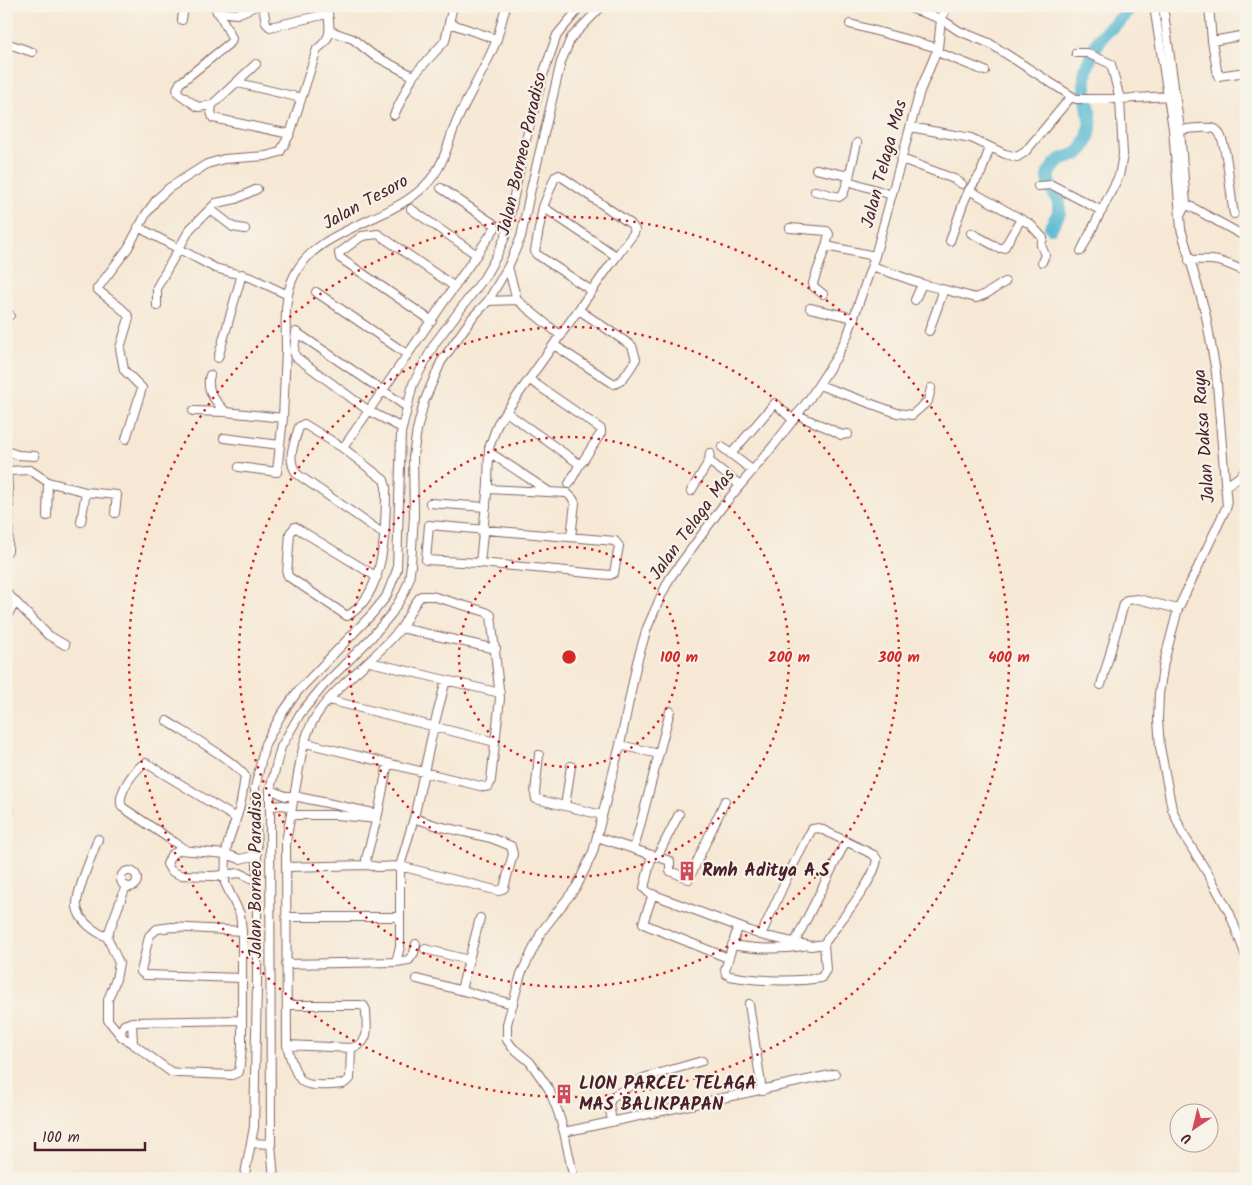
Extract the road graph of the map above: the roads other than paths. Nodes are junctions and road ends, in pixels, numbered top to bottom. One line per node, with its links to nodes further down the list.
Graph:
1 (184, 6): 16 (street)
2 (256, 6): 13 (street)
3 (263, 6): 14 (street)
4 (453, 6): 17 (street)
5 (506, 6): 21 (street, Jalan Tesoro)
6 (581, 6): 99 (street, Jalan Borneo Paradiso)
7 (602, 6): 75 (street, Jalan Borneo Paradiso)
8 (904, 6): 15 (street)
9 (948, 6): 15 (street, Jalan Telaga Mas)
10 (1154, 6): 32 (street)
11 (1163, 6): 39 (street)
12 (1209, 6): 22 (street)
13 (217, 10): 36 (street)
14 (327, 10): 19 (street)
15 (941, 19): 24 (street, Jalan Telaga Mas); 34 (street)
16 (182, 20)
17 (449, 23): 21 (street); 30 (street)
18 (850, 24): 24 (street)
19 (330, 31): 30 (street); 33 (street)
20 (1246, 35): 22 (street)
21 (496, 39): 85 (street, Jalan Tesoro)
22 (1212, 41): 29 (street)
23 (6, 43): 25 (street)
24 (938, 50): 28 (street); 38 (street, Jalan Telaga Mas)
25 (32, 52)
26 (1076, 53): 35 (street)
27 (256, 64): 31 (street)
28 (985, 70)
29 (1246, 72)
30 (413, 76): 37 (street)
31 (238, 83): 33 (street); 36 (street)
32 (1169, 96): 35 (street); 53 (street)
33 (301, 98): 40 (street)
34 (1073, 98): 35 (street); 42 (street)
35 (1120, 100): 57 (street)
36 (212, 105): 40 (street)
37 (394, 115)
38 (910, 127): 42 (street); 43 (street, Jalan Telaga Mas)
39 (1180, 130): 53 (street); 58 (street)
40 (290, 134): 60 (street)
41 (857, 143): 45 (street)
42 (990, 147): 50 (street)
43 (902, 159): 46 (street); 52 (street, Jalan Telaga Mas)
44 (816, 169): 45 (street)
45 (848, 178): 51 (street); 52 (street)
46 (962, 184)
47 (1040, 185): 57 (street)
48 (257, 188): 55 (street)
49 (441, 188): 69 (street)
50 (970, 190): 59 (street); 65 (street)
51 (815, 191)
52 (892, 195): 71 (street, Jalan Telaga Mas)
53 (1183, 204): 64 (street); 72 (street, Jalan Daksa Raya)
54 (543, 207): 70 (street); 70 (street); 82 (street)
55 (210, 209): 62 (street); 67 (street)
56 (411, 209): 69 (street)
57 (1102, 211): 68 (street)
58 (1234, 214)
59 (1021, 219): 63 (street); 73 (street)
60 (138, 227): 67 (street); 116 (street)
61 (790, 228): 66 (street)
62 (245, 229)
63 (971, 232)
64 (1246, 237)
65 (950, 241)
66 (826, 246): 71 (street); 84 (street)
67 (178, 249): 77 (street); 89 (street)
68 (1081, 251)
69 (477, 255): 80 (street)
70 (616, 256): 82 (street)
71 (875, 256): 74 (street, Jalan Telaga Mas)
72 (1189, 260): 76 (street); 131 (street, Jalan Daksa Raya)
73 (1042, 262)
74 (872, 266): 79 (street); 92 (street, Jalan Telaga Mas)
75 (508, 267): 86 (street); 88 (street, Jalan Borneo Paradiso)
76 (1246, 272)
77 (242, 274): 85 (street); 98 (street)
78 (1005, 282): 81 (street)
79 (922, 284): 81 (street); 87 (street)
80 (455, 287): 93 (street); 93 (street)
81 (942, 289): 94 (street)
82 (592, 291): 91 (street)
83 (316, 292): 97 (street)
84 (823, 294)
85 (288, 295): 112 (street, Jalan Tesoro)
86 (517, 300): 88 (street); 95 (street)
87 (915, 300)
88 (488, 301): 101 (street, Jalan Borneo Paradiso)
89 (157, 306)
90 (810, 308): 92 (street)
91 (579, 310): 95 (street); 96 (street)
92 (854, 318): 103 (street, Jalan Telaga Mas)
93 (432, 321): 97 (street)
94 (929, 331)
95 (560, 336): 96 (street)
96 (554, 345): 102 (street)
97 (408, 355): 105 (street)
98 (218, 358)
99 (419, 372): 101 (street); 106 (street, Jalan Borneo Paradiso)
100 (210, 376): 109 (street)
101 (434, 378): 157 (street, Jalan Borneo Paradiso)
102 (530, 380): 110 (street); 124 (street)
103 (819, 385): 104 (street); 111 (street, Jalan Telaga Mas)
104 (931, 388)
105 (383, 390): 106 (street); 108 (street); 108 (street)
106 (407, 407): 113 (street, Jalan Borneo Paradiso)
107 (193, 411): 109 (street)
108 (369, 411): 113 (street); 119 (street)
109 (226, 412): 112 (street)
110 (506, 412): 121 (street); 124 (street)
111 (795, 417): 114 (street); 122 (street); 127 (street, Jalan Telaga Mas)
112 (283, 418): 117 (street, Jalan Tesoro)
113 (402, 428): 155 (street, Jalan Borneo Paradiso)
114 (848, 434)
115 (224, 438): 117 (street)
116 (126, 439)
117 (280, 445): 125 (street, Jalan Tesoro)
118 (722, 447): 122 (street)
119 (343, 448): 142 (street); 142 (street)
120 (6, 451): 123 (street)
121 (489, 452): 132 (street); 134 (street)
122 (731, 454): 127 (street)
123 (35, 456)
124 (580, 464): 129 (street)
125 (239, 467)
126 (1246, 468): 131 (street)
127 (752, 470): 130 (street, Jalan Telaga Mas)
128 (48, 482): 133 (street); 139 (street); 144 (street)
129 (569, 484)
130 (740, 485): 135 (street); 166 (street, Jalan Telaga Mas)
131 (1226, 486): 149 (street, Jalan Daksa Raya)
132 (488, 489): 134 (street); 137 (street)
133 (86, 492): 138 (street); 140 (street)
134 (549, 492): 143 (street)
135 (691, 492)
136 (430, 503): 137 (street)
137 (486, 507): 141 (street)
138 (115, 513)
139 (47, 516)
140 (81, 522)
141 (483, 529): 143 (street); 145 (street); 145 (street)
142 (385, 535): 146 (street)
143 (572, 537): 145 (street)
144 (8, 551)
145 (480, 563)
146 (377, 577): 146 (street)
147 (6, 592): 148 (street)
148 (16, 602): 150 (street); 152 (street)
149 (1178, 609): 158 (street); 217 (street, Jalan Daksa Raya)
150 (6, 617)
151 (401, 628): 153 (street); 153 (street); 154 (street)
152 (65, 645)
153 (496, 649): 159 (street)
154 (370, 662): 156 (street); 160 (street)
155 (313, 675): 157 (street); 191 (street, Jalan Borneo Paradiso)
156 (446, 680): 159 (street); 163 (street)
157 (324, 685): 172 (street, Jalan Borneo Paradiso)
158 (1101, 685)
159 (500, 693): 164 (street)
160 (329, 700): 163 (street); 165 (street)
161 (670, 711): 167 (street)
162 (167, 721): 183 (street)
163 (434, 726): 164 (street); 171 (street)
164 (495, 742): 171 (street)
165 (306, 743): 169 (street); 173 (street)
166 (620, 744): 167 (street); 181 (street, Jalan Telaga Mas)
167 (659, 754): 188 (street)
168 (539, 755): 177 (street)
169 (388, 763): 171 (street); 182 (street)
170 (571, 766): 177 (street)
171 (423, 771): 184 (street)
172 (270, 789): 173 (street); 176 (street, Jalan Borneo Paradiso)
173 (294, 796): 178 (street); 182 (street)
174 (725, 801): 192 (street)
175 (6, 804): 179 (street)
176 (271, 806): 178 (street); 206 (street, Jalan Borneo Paradiso)
177 (565, 806): 181 (street)
178 (291, 811): 182 (street); 196 (street)
179 (9, 812)
180 (679, 814): 192 (street)
181 (602, 815): 185 (street, Jalan Telaga Mas)
182 (377, 816): 194 (street)
183 (236, 818): 189 (street); 190 (street)
184 (414, 818): 195 (street); 195 (street)
185 (597, 837): 188 (street); 225 (street, Jalan Telaga Mas)
186 (98, 839): 210 (street)
187 (846, 841): 209 (street); 211 (street); 213 (street)
188 (634, 849): 192 (street)
189 (187, 851): 190 (street); 198 (street)
190 (226, 854): 193 (street); 198 (street)
191 (257, 856): 193 (street); 199 (street, Jalan Borneo Paradiso)
192 (654, 856): 201 (street)
193 (240, 859): 197 (street)
194 (368, 865): 195 (street); 196 (street)
195 (400, 866): 203 (street)
196 (287, 867): 202 (street)
197 (240, 873): 198 (street); 199 (street)
198 (225, 874): 208 (street)
199 (257, 881): 205 (street, Jalan Borneo Paradiso)
200 (126, 886): 210 (street)
201 (653, 894): 207 (street); 218 (street)
202 (286, 917): 203 (street); 221 (street)
203 (400, 917): 220 (street)
204 (480, 918): 219 (street)
205 (256, 921): 206 (street); 239 (street, Jalan Borneo Paradiso)
206 (270, 921): 240 (street, Jalan Borneo Paradiso)
207 (738, 927): 209 (street); 214 (street)
208 (242, 930): 222 (street); 222 (street)
209 (761, 935): 211 (street)
210 (107, 937): 230 (street)
211 (795, 942): 215 (street)
212 (416, 944): 220 (street)
213 (824, 944): 215 (street); 218 (street)
214 (732, 945): 215 (street); 218 (street)
215 (805, 945)
216 (425, 949): 219 (street)
217 (1246, 956)
218 (728, 958)
219 (469, 960): 224 (street)
220 (396, 962): 221 (street)
221 (286, 964): 227 (street)
222 (242, 978): 228 (street)
223 (417, 979): 224 (street)
224 (461, 990): 225 (street)
225 (513, 1004): 238 (street, Jalan Telaga Mas)
226 (749, 1004): 236 (street)
227 (286, 1005): 232 (street); 233 (street)
228 (242, 1020): 229 (street); 231 (street)
229 (132, 1022): 230 (street); 231 (street)
230 (122, 1037): 231 (street)
231 (133, 1044)
232 (287, 1045): 233 (street); 233 (street)
233 (351, 1048)
234 (702, 1061): 237 (street)
235 (835, 1074): 236 (street)
236 (762, 1091): 237 (street)
237 (612, 1122): 238 (street)
238 (564, 1132): 243 (street, Jalan Telaga Mas)
239 (251, 1142): 240 (street); 241 (street, Jalan Borneo Paradiso)
240 (271, 1144): 242 (street, Jalan Borneo Paradiso)
241 (244, 1179)
242 (274, 1179)
243 (574, 1179)

